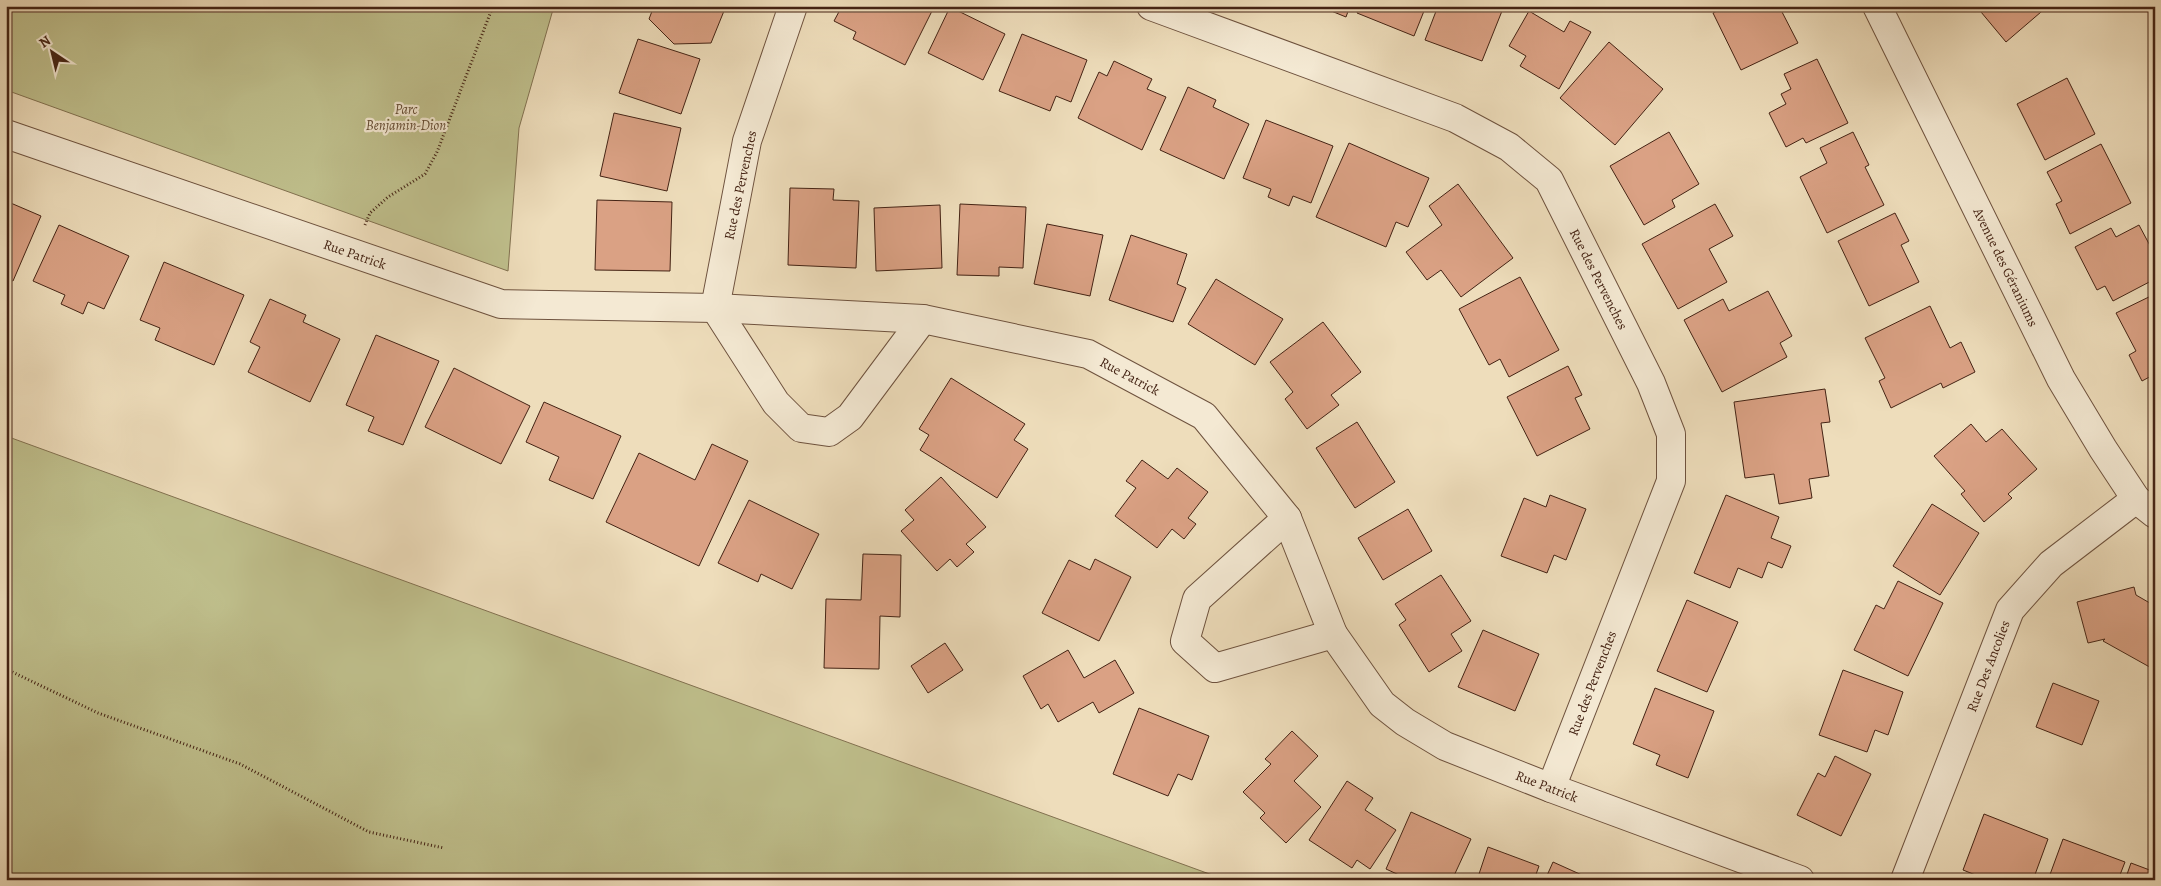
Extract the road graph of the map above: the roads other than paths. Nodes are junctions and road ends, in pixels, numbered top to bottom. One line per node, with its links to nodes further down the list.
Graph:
1 (793, 6): 6 (street, Rue des Pervenches)
2 (1151, 6): 4 (street, Rue des Pervenches)
3 (1877, 6): 8 (street, Avenue des Géraniums)
4 (1209, 16): 11 (street, Rue des Pervenches)
5 (6, 134): 6 (street, Rue Patrick)
6 (715, 308): 7 (street, Rue Patrick); 7 (street)
7 (923, 318): 9 (street, Rue Patrick)
8 (2145, 507): 13 (street, Rue Des Ancolies)
9 (1287, 518): 10 (street, Rue Patrick); 10 (street)
10 (1333, 634): 11 (street, Rue Patrick)
11 (1551, 788): 12 (street, Rue Patrick)
12 (1800, 880)
13 (1905, 880)

